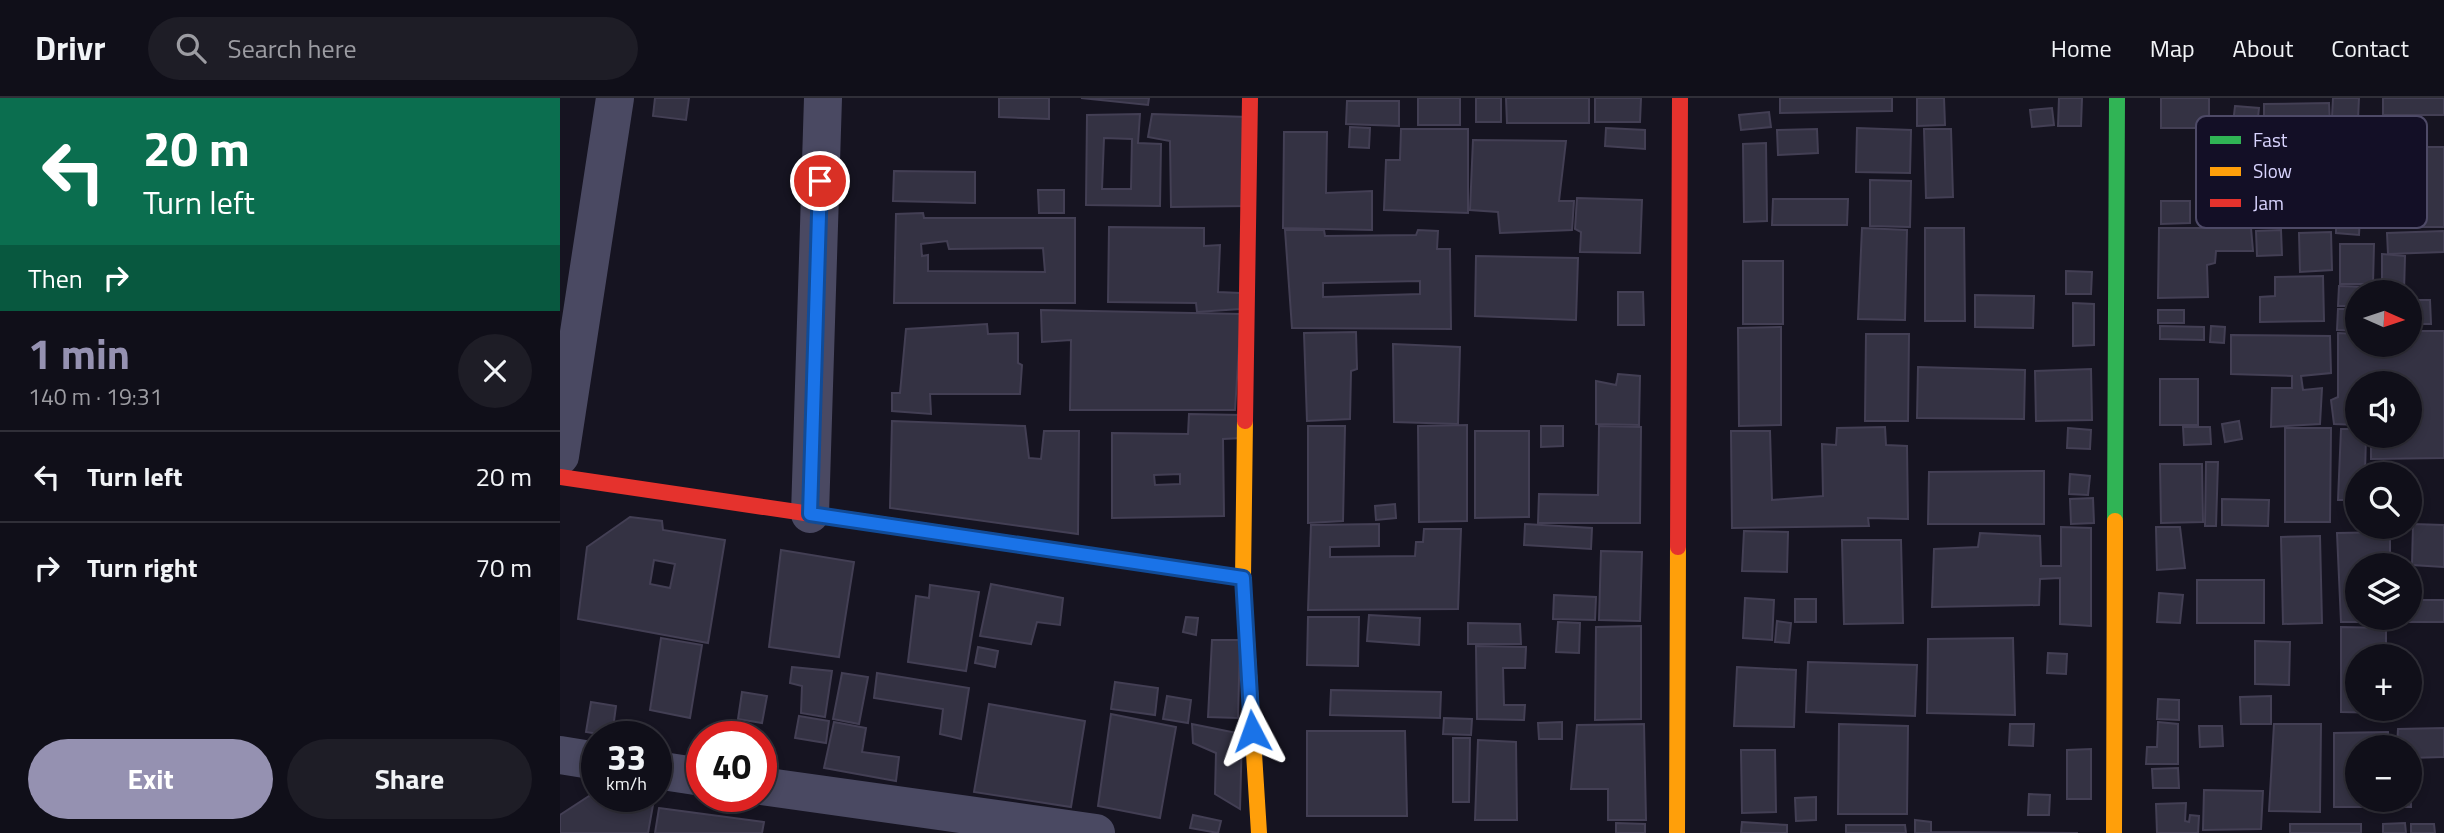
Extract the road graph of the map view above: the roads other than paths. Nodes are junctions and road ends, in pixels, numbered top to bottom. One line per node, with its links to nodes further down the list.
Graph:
1 (615, 98): 6 (street)
2 (823, 98): 8 (street)
3 (1250, 98): 9 (street)
4 (1680, 98): 15 (street)
5 (2118, 98): 16 (street)
6 (560, 456)
7 (560, 477): 8 (street)
8 (810, 514): 9 (street)
9 (1243, 578): 14 (street)
10 (560, 755): 11 (street)
11 (581, 758)
12 (777, 788): 13 (street)
13 (1096, 833)
14 (1259, 833)
15 (1677, 833)
16 (2115, 833)

